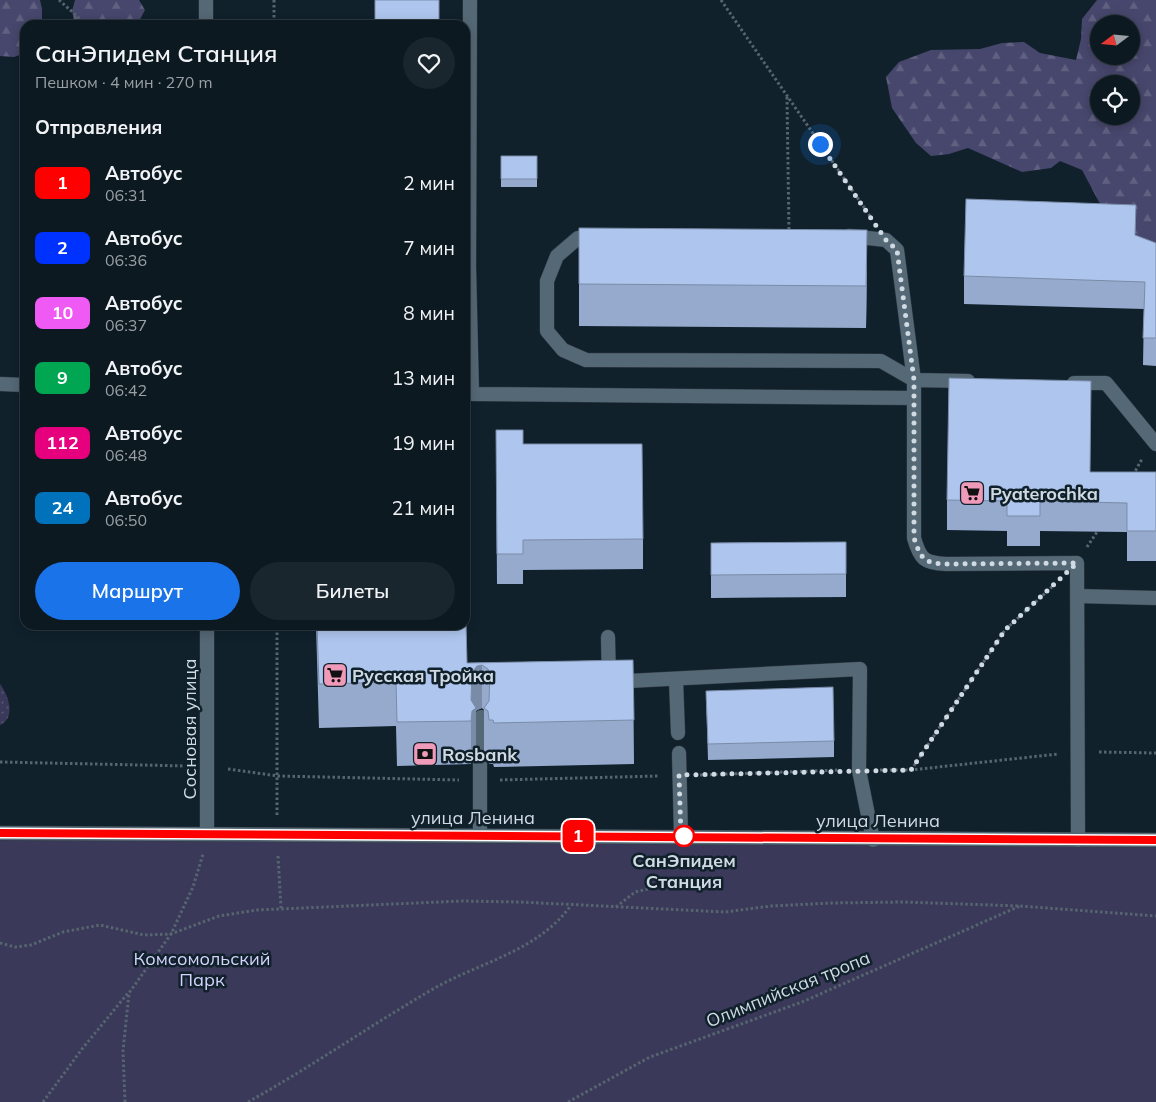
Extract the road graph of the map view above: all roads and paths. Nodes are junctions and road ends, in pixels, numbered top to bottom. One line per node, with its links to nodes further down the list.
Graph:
1 (59, 0): 6 (path)
2 (206, 0): 7 (main road)
3 (274, 0): 8 (path)
4 (470, 0): 9 (main road)
5 (721, 0): 10 (path)
6 (81, 20)
7 (206, 20)
8 (274, 20)
9 (470, 20)
10 (787, 96): 11 (path); 14 (path)
11 (789, 236)
12 (833, 236): 14 (main road)
13 (607, 238): 16 (main road)
14 (886, 240): 16 (main road)
15 (470, 344): 21 (main road)
16 (914, 380): 17 (main road); 21 (main road)
17 (981, 381)
18 (1058, 383): 22 (main road)
19 (0, 384): 20 (main road)
20 (20, 385)
21 (913, 398): 25 (main road)
22 (1155, 443): 23 (path)
23 (1128, 482)
24 (1103, 523): 25 (path)
25 (1077, 563): 26 (main road); 42 (path)
26 (1077, 596): 27 (main road); 35 (main road)
27 (1156, 598)
28 (207, 630): 40 (main road, Сосновая улица)
29 (277, 630): 44 (path)
30 (608, 637): 31 (main road)
31 (676, 680): 33 (main road); 41 (main road)
32 (481, 717): 34 (main road)
33 (678, 734)
34 (480, 744)
35 (1077, 752): 37 (path); 42 (path); 52 (main road)
36 (679, 753): 43 (main road)
37 (1156, 753)
38 (480, 759): 45 (main road)
39 (0, 762): 40 (path)
40 (208, 766): 44 (path); 47 (main road, Сосновая улица)
41 (859, 770): 42 (path); 43 (path); 51 (main road)
42 (911, 770)
43 (679, 775): 45 (path); 50 (main road)
44 (278, 776): 45 (path); 48 (path)
45 (480, 780): 49 (main road)
46 (0, 834): 47 (main road, улица Ленина)
47 (207, 834): 48 (main road, улица Ленина); 60 (path)
48 (277, 835): 49 (main road, улица Ленина); 58 (path)
49 (480, 836): 50 (main road, улица Ленина)
50 (681, 836): 51 (main road, улица Ленина)
51 (873, 840): 52 (main road, улица Ленина)
52 (1078, 840): 53 (main road, улица Ленина)
53 (1156, 840)
54 (652, 888): 57 (path)
55 (571, 905): 57 (path); 58 (path); 65 (path)
56 (1020, 906): 57 (path); 59 (path); 66 (path, Олимпийская тропа)
57 (616, 907)
58 (282, 908): 60 (path)
59 (1156, 916)
60 (171, 934): 61 (path); 62 (path)
61 (0, 943)
62 (129, 993): 63 (path); 64 (path)
63 (43, 1102)
64 (125, 1102)
65 (248, 1102)
66 (568, 1102)

